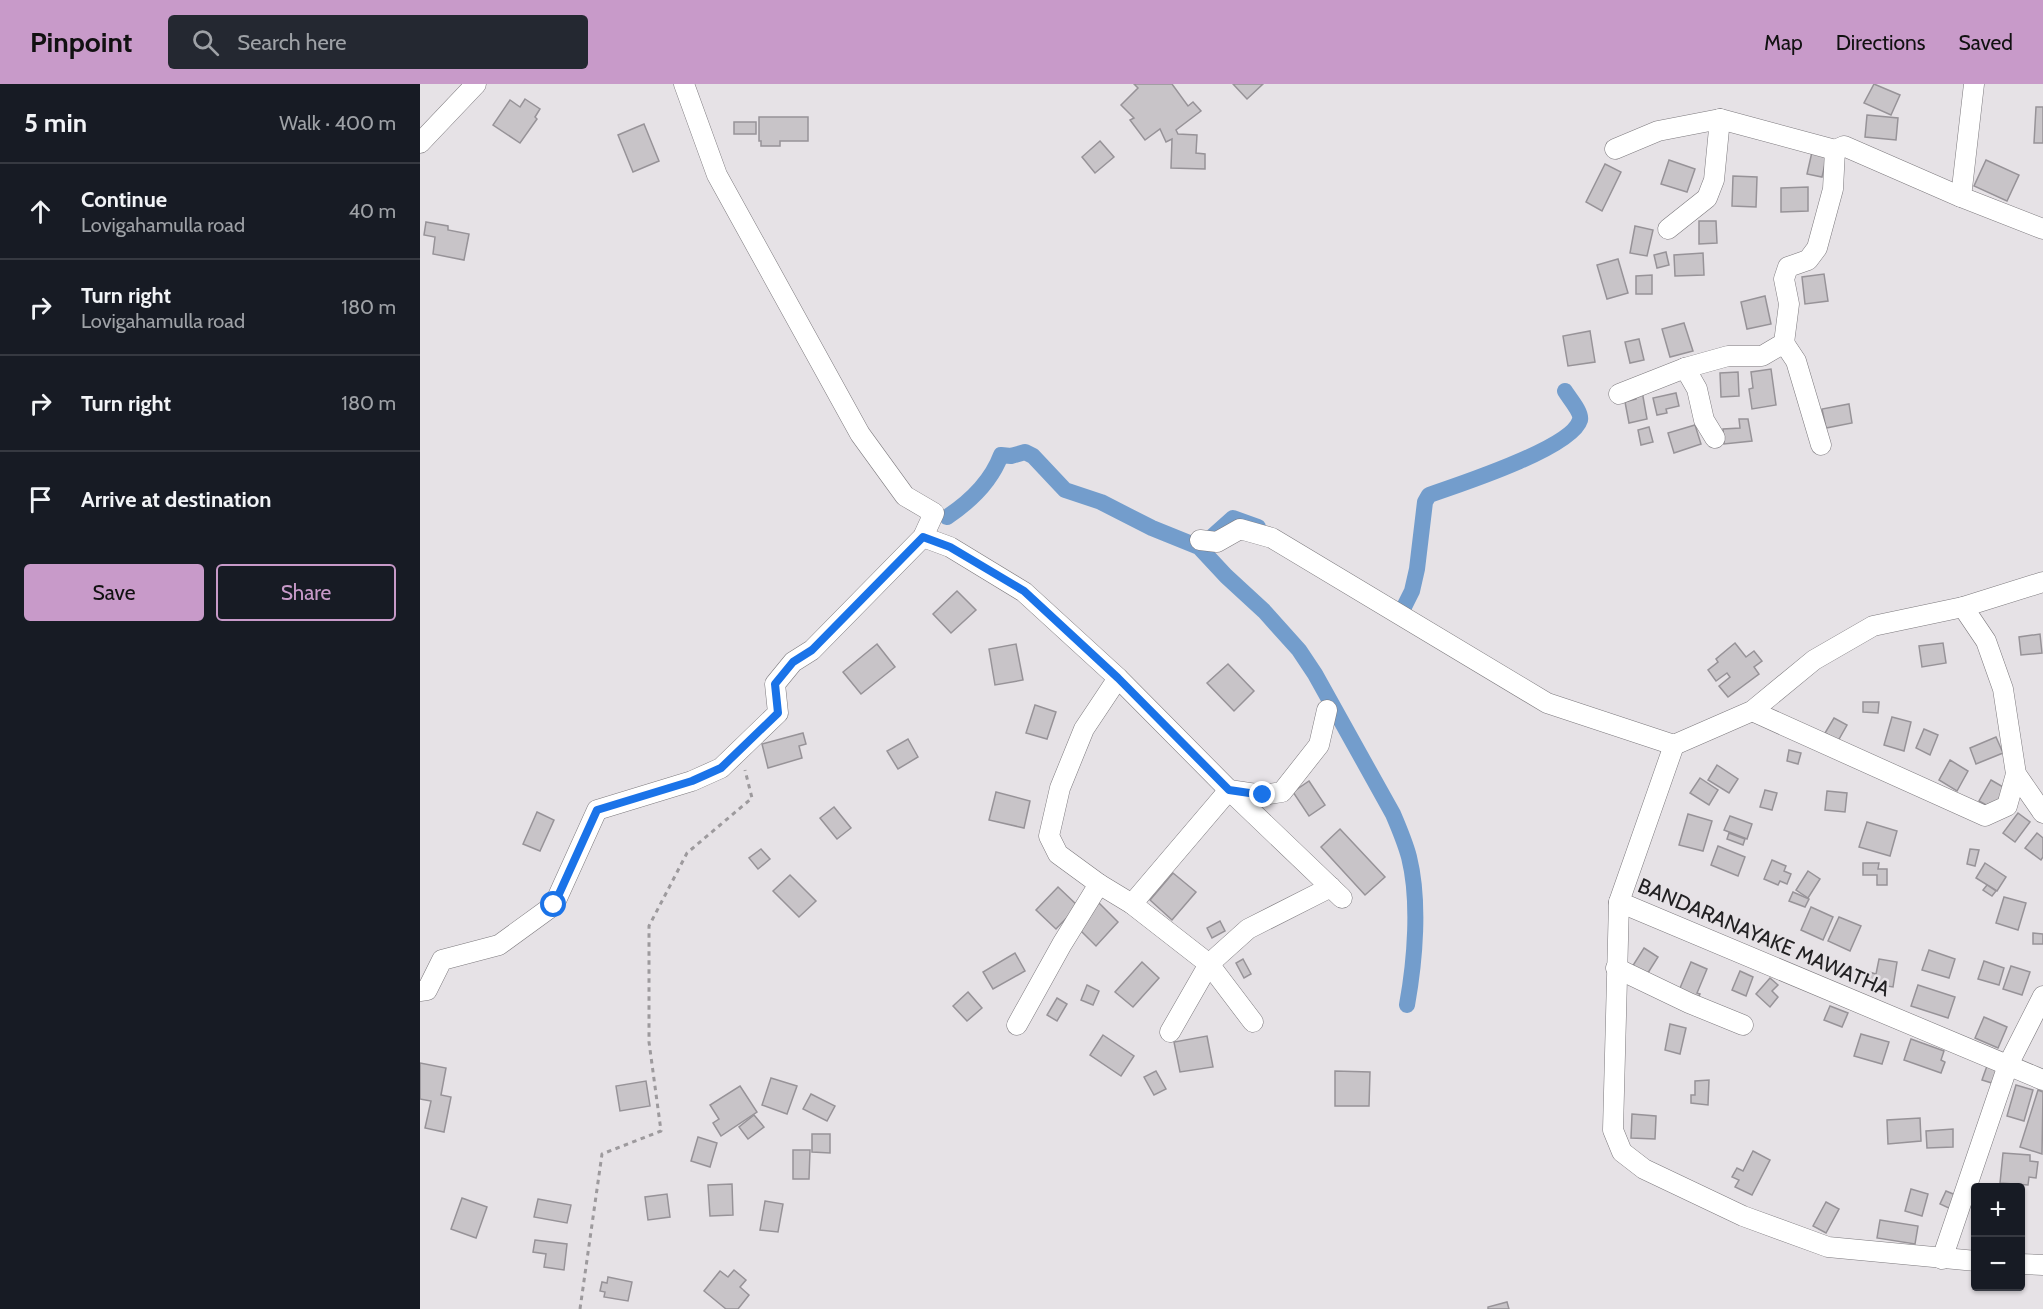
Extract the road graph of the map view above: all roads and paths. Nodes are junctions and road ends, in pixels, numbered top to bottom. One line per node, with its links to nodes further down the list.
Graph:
1 (476, 84): 5 (street)
2 (684, 84): 16 (street)
3 (1974, 84): 8 (street)
4 (1720, 119): 6 (street); 7 (street); 9 (street)
5 (420, 142)
6 (1615, 148)
7 (1835, 150): 8 (street); 11 (street)
8 (1961, 196): 10 (street)
9 (1668, 229)
10 (2043, 229)
11 (1784, 343): 12 (street); 15 (street)
12 (1685, 368): 13 (street); 14 (street)
13 (1619, 394)
14 (1715, 438)
15 (1821, 445)
16 (923, 537): 20 (street); 24 (street)
17 (1208, 541): 23 (street)
18 (2043, 582): 19 (street)
19 (1963, 607): 22 (street); 25 (street)
20 (1118, 678): 26 (street); 28 (street)
21 (1327, 710): 26 (street)
22 (1752, 711): 23 (street); 25 (street)
23 (1674, 745): 29 (street, BANDARANAYAKE MAWATHA)
24 (741, 750): 33 (street); 45 (path)
25 (2016, 774): 27 (street)
26 (1229, 790): 30 (street); 31 (street)
27 (2043, 813)
28 (1099, 884): 30 (street); 36 (street)
29 (1619, 902): 32 (street); 39 (street, BANDARANAYAKE MAWATHA)
30 (1132, 904): 31 (street)
31 (1209, 964): 35 (street); 38 (street)
32 (1616, 968): 37 (street); 41 (street)
33 (420, 991)
34 (2043, 996): 39 (street)
35 (1253, 1022)
36 (1017, 1025)
37 (1743, 1025)
38 (1170, 1032)
39 (2008, 1065): 40 (street, BANDARANAYAKE MAWATHA); 41 (street)
40 (2043, 1080)
41 (1942, 1259): 42 (street)
42 (1971, 1261)
43 (2025, 1264): 44 (street)
44 (2043, 1265)
45 (580, 1309)

